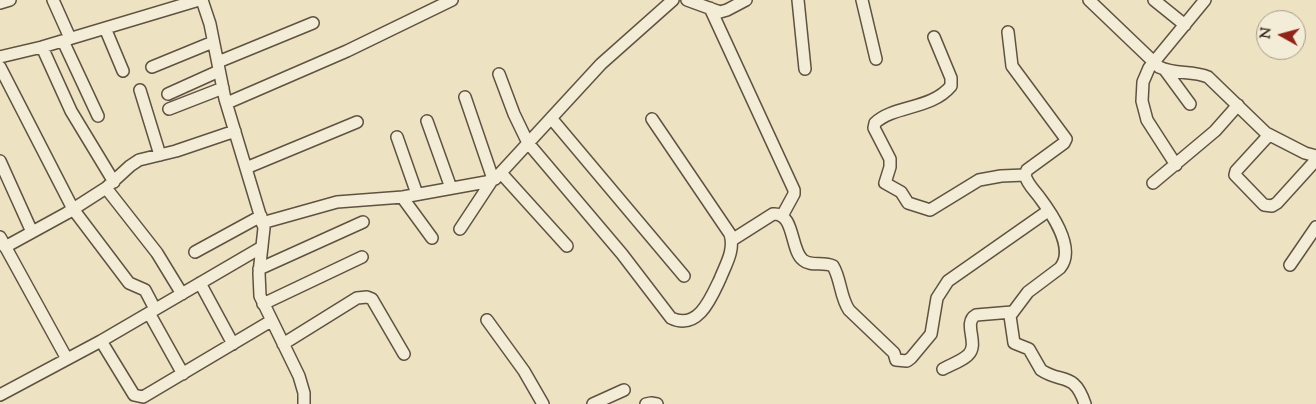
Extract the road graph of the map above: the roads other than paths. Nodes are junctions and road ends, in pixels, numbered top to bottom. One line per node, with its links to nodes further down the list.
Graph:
1 (10, 0): 13 (street)
2 (53, 0): 20 (street)
3 (200, 0): 17 (street); 21 (street)
4 (452, 0): 37 (street)
5 (673, 0): 42 (street)
6 (687, 0): 14 (street)
7 (746, 0): 14 (street)
8 (798, 0): 29 (street)
9 (862, 0): 24 (street)
10 (1089, 0): 25 (street)
11 (1154, 0): 16 (street)
12 (1205, 0): 16 (street)
13 (0, 3)
14 (710, 8): 65 (street)
15 (313, 23): 28 (street)
16 (1185, 25): 25 (street)
17 (104, 28): 20 (street); 31 (street)
18 (1008, 32): 57 (street)
19 (934, 37): 57 (street)
20 (66, 40): 22 (street); 41 (street)
21 (214, 42): 27 (street); 28 (street)
22 (42, 47): 23 (street); 59 (street)
23 (0, 57)
24 (876, 59)
25 (1154, 62): 30 (street); 54 (street)
26 (0, 67): 63 (street)
27 (152, 67)
28 (218, 67): 33 (street); 35 (street)
29 (804, 69)
30 (1165, 70): 38 (street); 39 (street)
31 (123, 71)
32 (499, 74): 49 (street)
33 (223, 88): 37 (street); 40 (street)
34 (140, 90): 50 (street)
35 (168, 94)
36 (465, 98): 56 (street)
37 (226, 103): 46 (street)
38 (1190, 104)
39 (1238, 106): 47 (street); 54 (street)
40 (169, 109)
41 (98, 116)
42 (551, 118): 49 (street); 80 (street)
43 (652, 119): 72 (street)
44 (427, 121): 60 (street)
45 (357, 122): 55 (street)
46 (235, 130): 50 (street); 55 (street)
47 (1269, 135): 51 (street); 52 (street)
48 (397, 138): 61 (street)
49 (528, 142): 56 (street); 72 (street)
50 (160, 155): 59 (street)
51 (1316, 156)
52 (1316, 160)
53 (0, 161): 70 (street)
54 (1176, 165): 58 (street)
55 (246, 168): 66 (street)
56 (497, 176): 60 (street); 69 (street); 74 (street)
57 (1025, 176): 64 (street)
58 (1153, 183)
59 (110, 185): 63 (street); 82 (street)
60 (451, 188): 61 (street)
61 (417, 194): 62 (street)
62 (402, 197): 66 (street); 71 (street)
63 (73, 208): 70 (street); 84 (street)
64 (1048, 210): 65 (street); 85 (street)
65 (782, 216): 72 (street)
66 (262, 220): 75 (street); 76 (street)
67 (364, 222): 79 (street)
68 (1316, 228): 78 (street)
69 (460, 229)
70 (32, 232): 73 (street)
71 (432, 238)
72 (732, 240)
73 (3, 242): 92 (street)
74 (567, 246)
75 (262, 247): 79 (street); 81 (street)
76 (195, 252)
77 (362, 257): 83 (street)
78 (1290, 265)
79 (259, 269): 83 (street)
80 (684, 276)
81 (200, 284): 82 (street); 89 (street)
82 (182, 294): 84 (street)
83 (263, 304): 87 (street)
84 (152, 311): 88 (street); 94 (street)
85 (1012, 312): 93 (street); 103 (street)
86 (487, 320): 99 (street)
87 (271, 321): 89 (street); 90 (street)
88 (101, 341): 92 (street); 94 (street)
89 (233, 344): 94 (street)
90 (283, 344): 91 (street); 98 (street)
91 (404, 354)
92 (67, 359): 97 (street)
93 (943, 369)
94 (183, 374)
95 (0, 382): 97 (street)
96 (624, 390): 100 (street)
97 (2, 397)
98 (304, 404)
99 (543, 404)
100 (594, 404)
101 (646, 404): 102 (street)
102 (657, 404)
103 (1085, 404)

